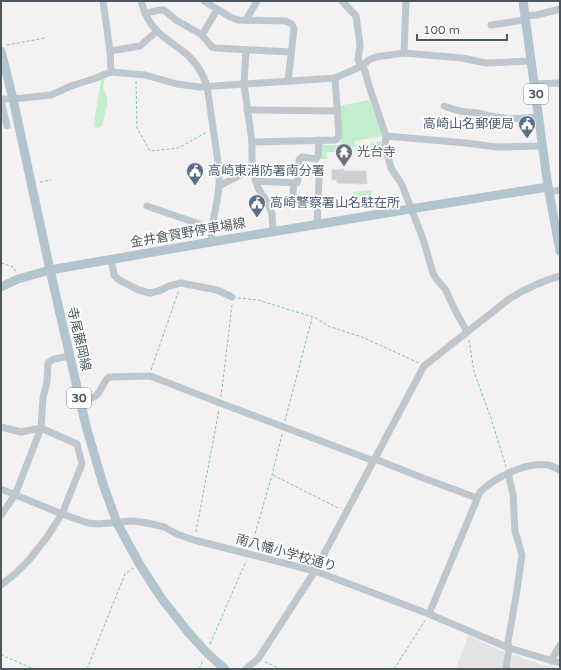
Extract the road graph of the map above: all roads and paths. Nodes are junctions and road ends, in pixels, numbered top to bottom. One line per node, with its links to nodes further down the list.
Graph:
1 (103, 1): 19 (street)
2 (141, 1): 10 (street)
3 (204, 1): 9 (street)
4 (257, 1): 12 (street)
5 (342, 1): 23 (street)
6 (406, 1): 21 (street)
7 (523, 1): 11 (main road, 30)
8 (560, 9): 11 (street)
9 (217, 10): 12 (street); 15 (street)
10 (145, 13): 14 (street); 15 (street)
11 (525, 18): 13 (street); 22 (main road, 30)
12 (246, 20): 20 (street)
13 (491, 25)
14 (157, 31): 19 (street); 31 (street)
15 (202, 35): 18 (street)
16 (45, 38): 17 (path)
17 (4, 48): 33 (main road, 寺尾藤岡線 / 30)
18 (246, 50): 20 (street); 29 (street)
19 (110, 51): 24 (street)
20 (291, 52): 27 (street)
21 (404, 52): 22 (street); 23 (street)
22 (531, 61): 30 (main road, 30)
23 (362, 66): 26 (street); 40 (street)
24 (111, 72): 25 (street); 33 (street)
25 (136, 74): 31 (street); 39 (path)
26 (335, 78): 27 (street); 36 (street)
27 (288, 81): 29 (street)
28 (560, 83): 30 (street)
29 (244, 84): 31 (street); 35 (street)
30 (534, 84): 37 (main road, 30)
31 (207, 86): 39 (street)
32 (1, 99): 33 (street); 38 (street)
33 (13, 99): 49 (main road, 寺尾藤岡線 / 30)
34 (444, 106): 37 (street)
35 (247, 110): 36 (street); 42 (street)
36 (337, 111): 41 (street)
37 (539, 117): 43 (main road, 30)
38 (7, 126)
39 (214, 130): 50 (street)
40 (386, 136): 43 (street); 57 (street)
41 (319, 140): 42 (street); 48 (street)
42 (252, 142): 44 (street)
43 (543, 146): 51 (main road, 30)
44 (252, 169): 47 (street); 50 (street)
45 (319, 179): 55 (street)
46 (51, 180): 49 (path)
47 (256, 181): 48 (street); 53 (street)
48 (294, 183): 54 (street)
49 (31, 184): 65 (main road, 寺尾藤岡線 / 30)
50 (219, 186): 59 (street)
51 (549, 190): 52 (street); 57 (main road, 金井倉賀野停車場線); 62 (main road, 30)
52 (560, 190)
53 (267, 202): 54 (street); 60 (street)
54 (292, 202): 55 (street)
55 (318, 204): 58 (street)
56 (147, 206): 59 (street)
57 (410, 209): 58 (main road, 金井倉賀野停車場線); 72 (street)
58 (317, 225): 60 (main road, 金井倉賀野停車場線)
59 (212, 228): 61 (street)
60 (274, 232): 61 (main road, 金井倉賀野停車場線)
61 (211, 242): 63 (main road, 金井倉賀野停車場線)
62 (560, 251)
63 (111, 259): 65 (main road, 金井倉賀野停車場線); 68 (street)
64 (1, 263): 67 (path)
65 (50, 270): 67 (main road, 金井倉賀野停車場線); 73 (main road, 寺尾藤岡線 / 30)
66 (560, 276): 72 (street)
67 (18, 279): 69 (main road, 金井倉賀野停車場線)
68 (181, 283): 70 (street); 75 (path)
69 (1, 287)
70 (232, 298): 71 (path); 77 (path)
71 (313, 317): 74 (path); 79 (path)
72 (467, 332): 74 (street); 83 (path)
73 (70, 356): 76 (main road, 寺尾藤岡線 / 30); 80 (street)
74 (424, 366): 81 (street)
75 (149, 376): 76 (street); 77 (street)
76 (80, 400): 91 (main road, 寺尾藤岡線 / 30)
77 (220, 403): 79 (street); 92 (path)
78 (1, 427): 80 (street)
79 (284, 427): 81 (street); 84 (path)
80 (41, 428): 86 (street); 89 (street)
81 (374, 460): 87 (street); 88 (street)
82 (560, 470): 83 (street)
83 (508, 473): 87 (street); 99 (street)
84 (272, 475): 88 (path); 93 (path)
85 (1, 488): 86 (street, 南八幡小学校通り)
86 (15, 495): 89 (street, 南八幡小学校通り); 90 (street)
87 (477, 498): 97 (street)
88 (346, 512): 95 (street)
89 (62, 514): 91 (street, 南八幡小学校通り); 96 (street)
90 (1, 515)
91 (117, 523): 92 (street, 南八幡小学校通り); 94 (main road, 寺尾藤岡線 / 30)
92 (194, 540): 93 (street, 南八幡小学校通り)
93 (249, 554): 95 (street, 南八幡小学校通り); 100 (path)
94 (140, 565): 100 (main road, 寺尾藤岡線 / 30); 106 (path)
95 (315, 571): 97 (street, 南八幡小学校通り); 102 (street)
96 (1, 585)
97 (429, 614): 99 (street, 南八幡小学校通り); 111 (path)
98 (560, 645): 103 (street)
99 (509, 648): 103 (street, 南八幡小学校通り); 112 (street)
100 (206, 652): 107 (path); 108 (main road, 寺尾藤岡線 / 30)
101 (1, 654): 105 (path)
102 (258, 659): 109 (street); 110 (path)
103 (551, 661): 104 (street, 南八幡小学校通り)
104 (560, 663)
105 (34, 669)
106 (86, 669)
107 (199, 669)
108 (225, 669)
109 (246, 669)
110 (281, 669)
111 (394, 669)
112 (506, 669)

